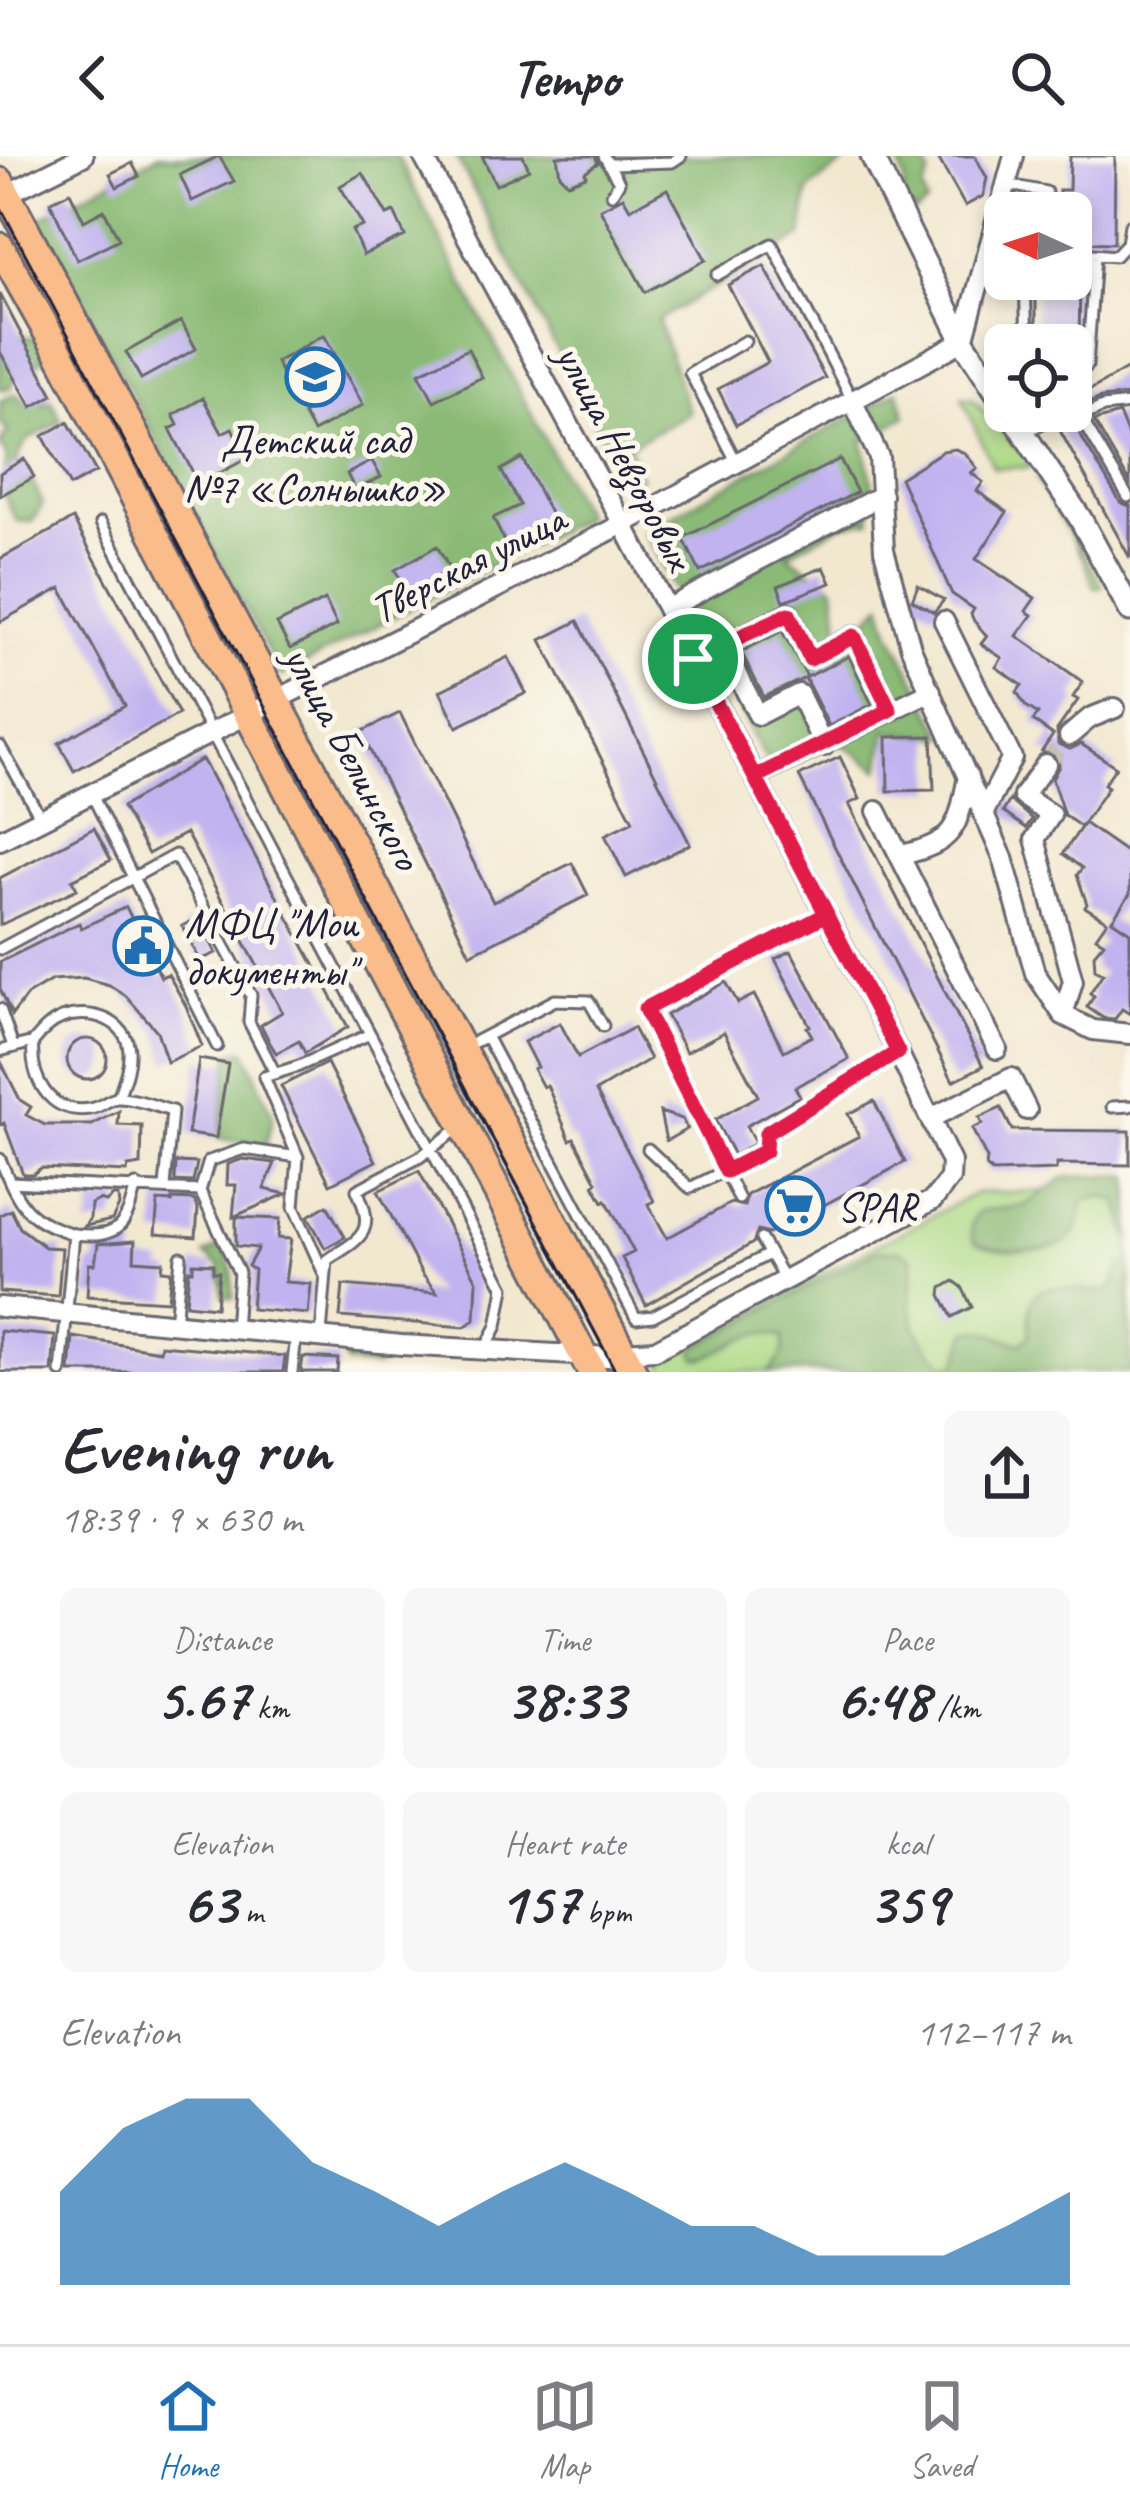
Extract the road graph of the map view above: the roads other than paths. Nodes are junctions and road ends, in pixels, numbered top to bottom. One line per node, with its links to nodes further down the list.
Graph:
1 (423, 156): 29 (street, улица Невзоровых)
2 (680, 156): 6 (lane)
3 (872, 156): 18 (street)
4 (1014, 156): 7 (street)
5 (76, 158): 8 (street)
6 (608, 160): 10 (lane)
7 (1005, 184): 9 (lane); 18 (street)
8 (4, 188): 36 (main road, улица Белинского)
9 (1046, 192)
10 (612, 194)
11 (1130, 225): 14 (lane)
12 (0, 247): 39 (main road, улица Белинского)
13 (1092, 256): 14 (lane)
14 (1095, 256): 16 (lane)
15 (717, 275): 20 (lane)
16 (1091, 324)
17 (745, 341): 25 (lane)
18 (963, 341): 19 (street); 20 (street, Тверская улица)
19 (984, 373)
20 (853, 402): 25 (street, Тверская улица); 26 (street)
21 (1130, 404): 22 (lane)
22 (1092, 409)
23 (1086, 432): 27 (lane)
24 (1023, 433): 31 (street)
25 (737, 464): 29 (street, Тверская улица)
26 (881, 495): 30 (street); 35 (street)
27 (1128, 497)
28 (101, 523): 40 (lane)
29 (623, 524): 30 (street, улица Невзоровых); 36 (street, Тверская улица)
30 (667, 609): 34 (street, улица Невзоровых)
31 (1130, 609)
32 (944, 621): 49 (street)
33 (722, 645): 34 (street); 38 (street); 43 (street)
34 (693, 659): 46 (street, улица Невзоровых)
35 (931, 691): 38 (street); 45 (street)
36 (278, 701): 39 (street, Тверская улица); 62 (main road, улица Белинского)
37 (1115, 708): 41 (street)
38 (890, 710): 43 (street)
39 (248, 713): 40 (street, Тверская улица); 74 (main road, улица Белинского)
40 (213, 731): 47 (street, Тверская улица); 59 (lane)
41 (1069, 736)
42 (0, 746): 50 (lane)
43 (824, 746): 46 (street)
44 (1046, 764): 57 (street)
45 (968, 776): 49 (street); 52 (street)
46 (755, 777): 54 (street, улица Невзоровых)
47 (91, 793): 50 (street, Тверская улица); 53 (lane)
48 (877, 811): 52 (street)
49 (984, 812): 57 (street)
50 (41, 818): 51 (street, Тверская улица)
51 (0, 839)
52 (902, 855): 65 (street)
53 (132, 875): 55 (lane); 64 (lane); 68 (lane)
54 (827, 914): 67 (street, улица Невзоровых); 79 (lane)
55 (0, 949)
56 (0, 1009): 63 (lane)
57 (1063, 1015): 60 (street)
58 (604, 1026): 62 (lane)
59 (370, 1034): 68 (lane); 75 (lane)
60 (1130, 1034)
61 (33, 1042): 63 (lane); 69 (lane); 69 (lane)
62 (474, 1042): 87 (lane); 98 (main road, улица Белинского)
63 (13, 1046): 66 (lane)
64 (217, 1046)
65 (997, 1049)
66 (0, 1051)
67 (898, 1052): 73 (street, улица Невзоровых); 79 (lane)
68 (275, 1073): 77 (lane)
69 (118, 1098): 82 (lane)
70 (1130, 1106): 71 (lane)
71 (1112, 1107)
72 (1027, 1110): 73 (street)
73 (931, 1118): 90 (street, улица Невзоровых)
74 (465, 1124): 75 (lane); 99 (main road, улица Белинского)
75 (430, 1147): 89 (lane); 97 (lane)
76 (648, 1148): 79 (lane)
77 (298, 1157): 83 (lane); 89 (lane)
78 (0, 1160): 80 (lane)
79 (726, 1171): 84 (lane)
80 (10, 1182): 81 (lane); 85 (lane)
81 (136, 1185): 82 (lane); 85 (lane)
82 (165, 1187): 83 (lane)
83 (200, 1191): 94 (lane)
84 (739, 1199)
85 (74, 1234): 92 (lane)
86 (761, 1239): 87 (lane)
87 (769, 1254): 90 (lane)
88 (181, 1257): 93 (lane)
89 (326, 1276): 96 (lane)
90 (786, 1282): 98 (street)
91 (0, 1307): 92 (street)
92 (67, 1314): 93 (street); 100 (lane)
93 (175, 1325): 94 (street)
94 (235, 1330): 95 (street)
95 (296, 1336): 96 (street); 101 (lane)
96 (320, 1339): 97 (street)
97 (484, 1351): 99 (street)
98 (627, 1361): 99 (street)
99 (588, 1364)
100 (62, 1372)
101 (292, 1372)

